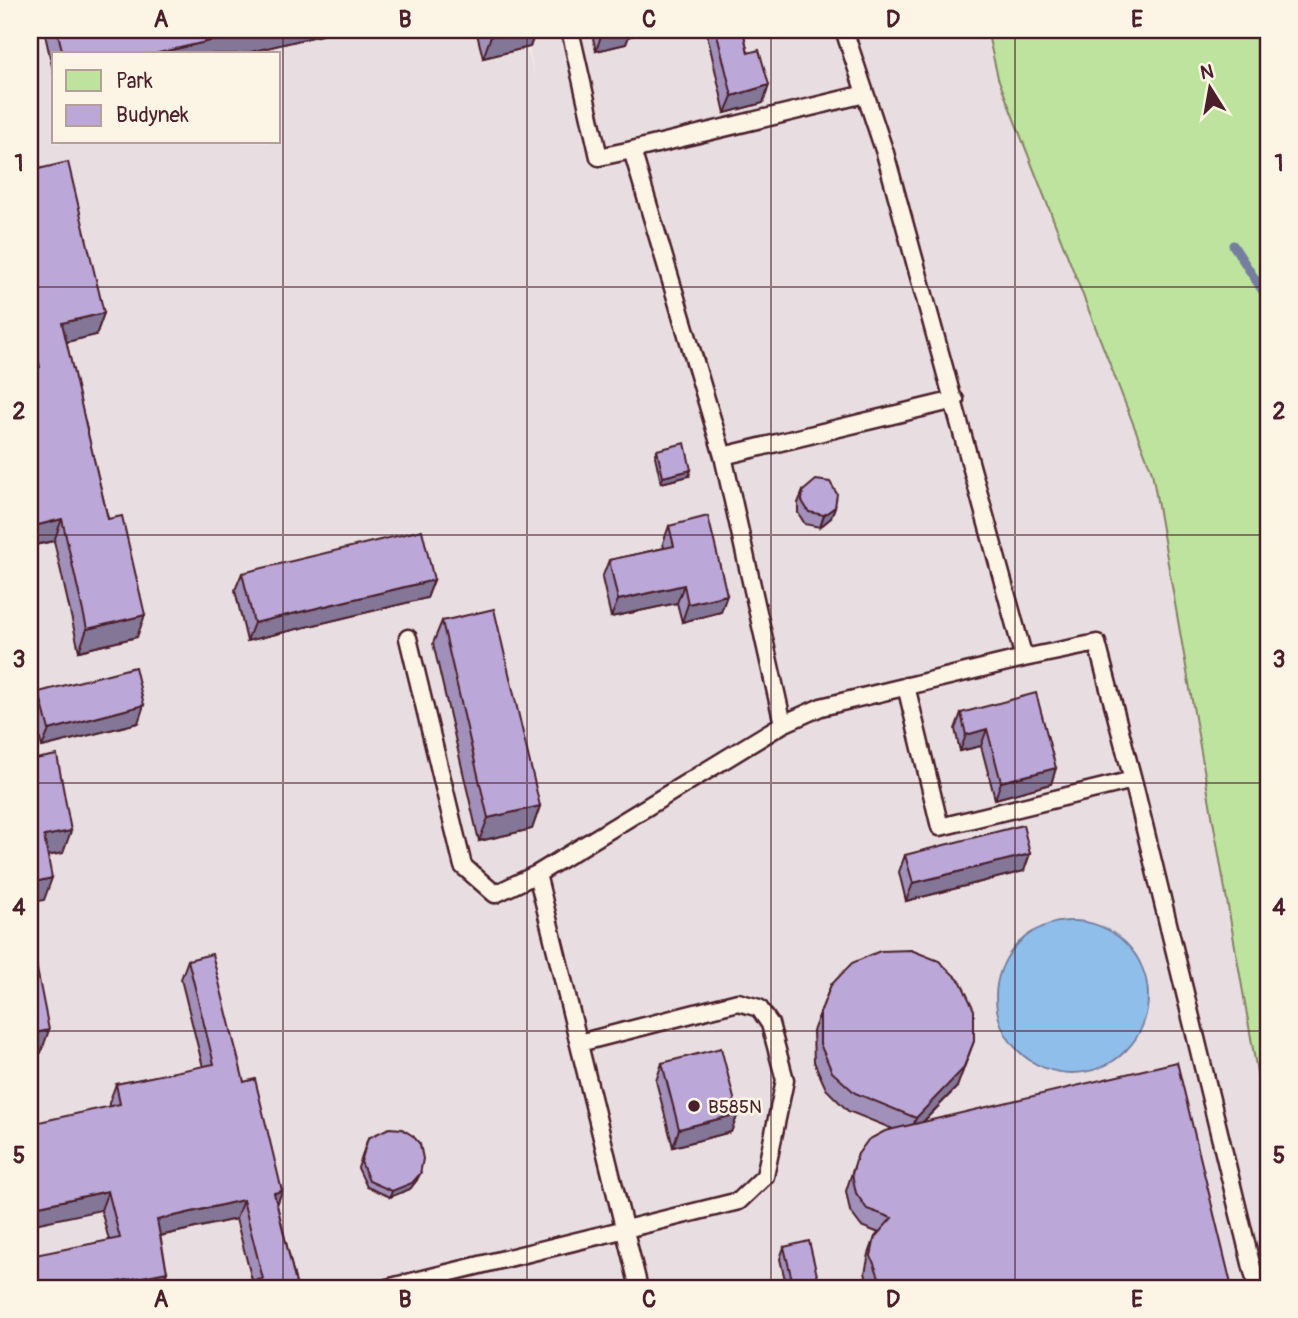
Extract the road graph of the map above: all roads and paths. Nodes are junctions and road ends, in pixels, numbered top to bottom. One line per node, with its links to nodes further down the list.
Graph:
1 (570, 30): 4 (lane)
2 (844, 30): 3 (lane)
3 (865, 94): 4 (lane); 5 (lane)
4 (632, 150): 6 (lane)
5 (955, 400): 6 (lane); 8 (lane)
6 (723, 456): 10 (lane)
7 (408, 638): 12 (lane)
8 (1024, 658): 9 (lane); 11 (lane)
9 (906, 686): 10 (lane); 11 (lane)
10 (783, 724): 12 (lane)
11 (1133, 780): 17 (lane)
12 (537, 874): 13 (lane)
13 (579, 1043): 14 (lane); 14 (lane)
14 (625, 1228): 15 (lane); 16 (lane)
15 (387, 1288)
16 (639, 1288)
17 (1257, 1288)

